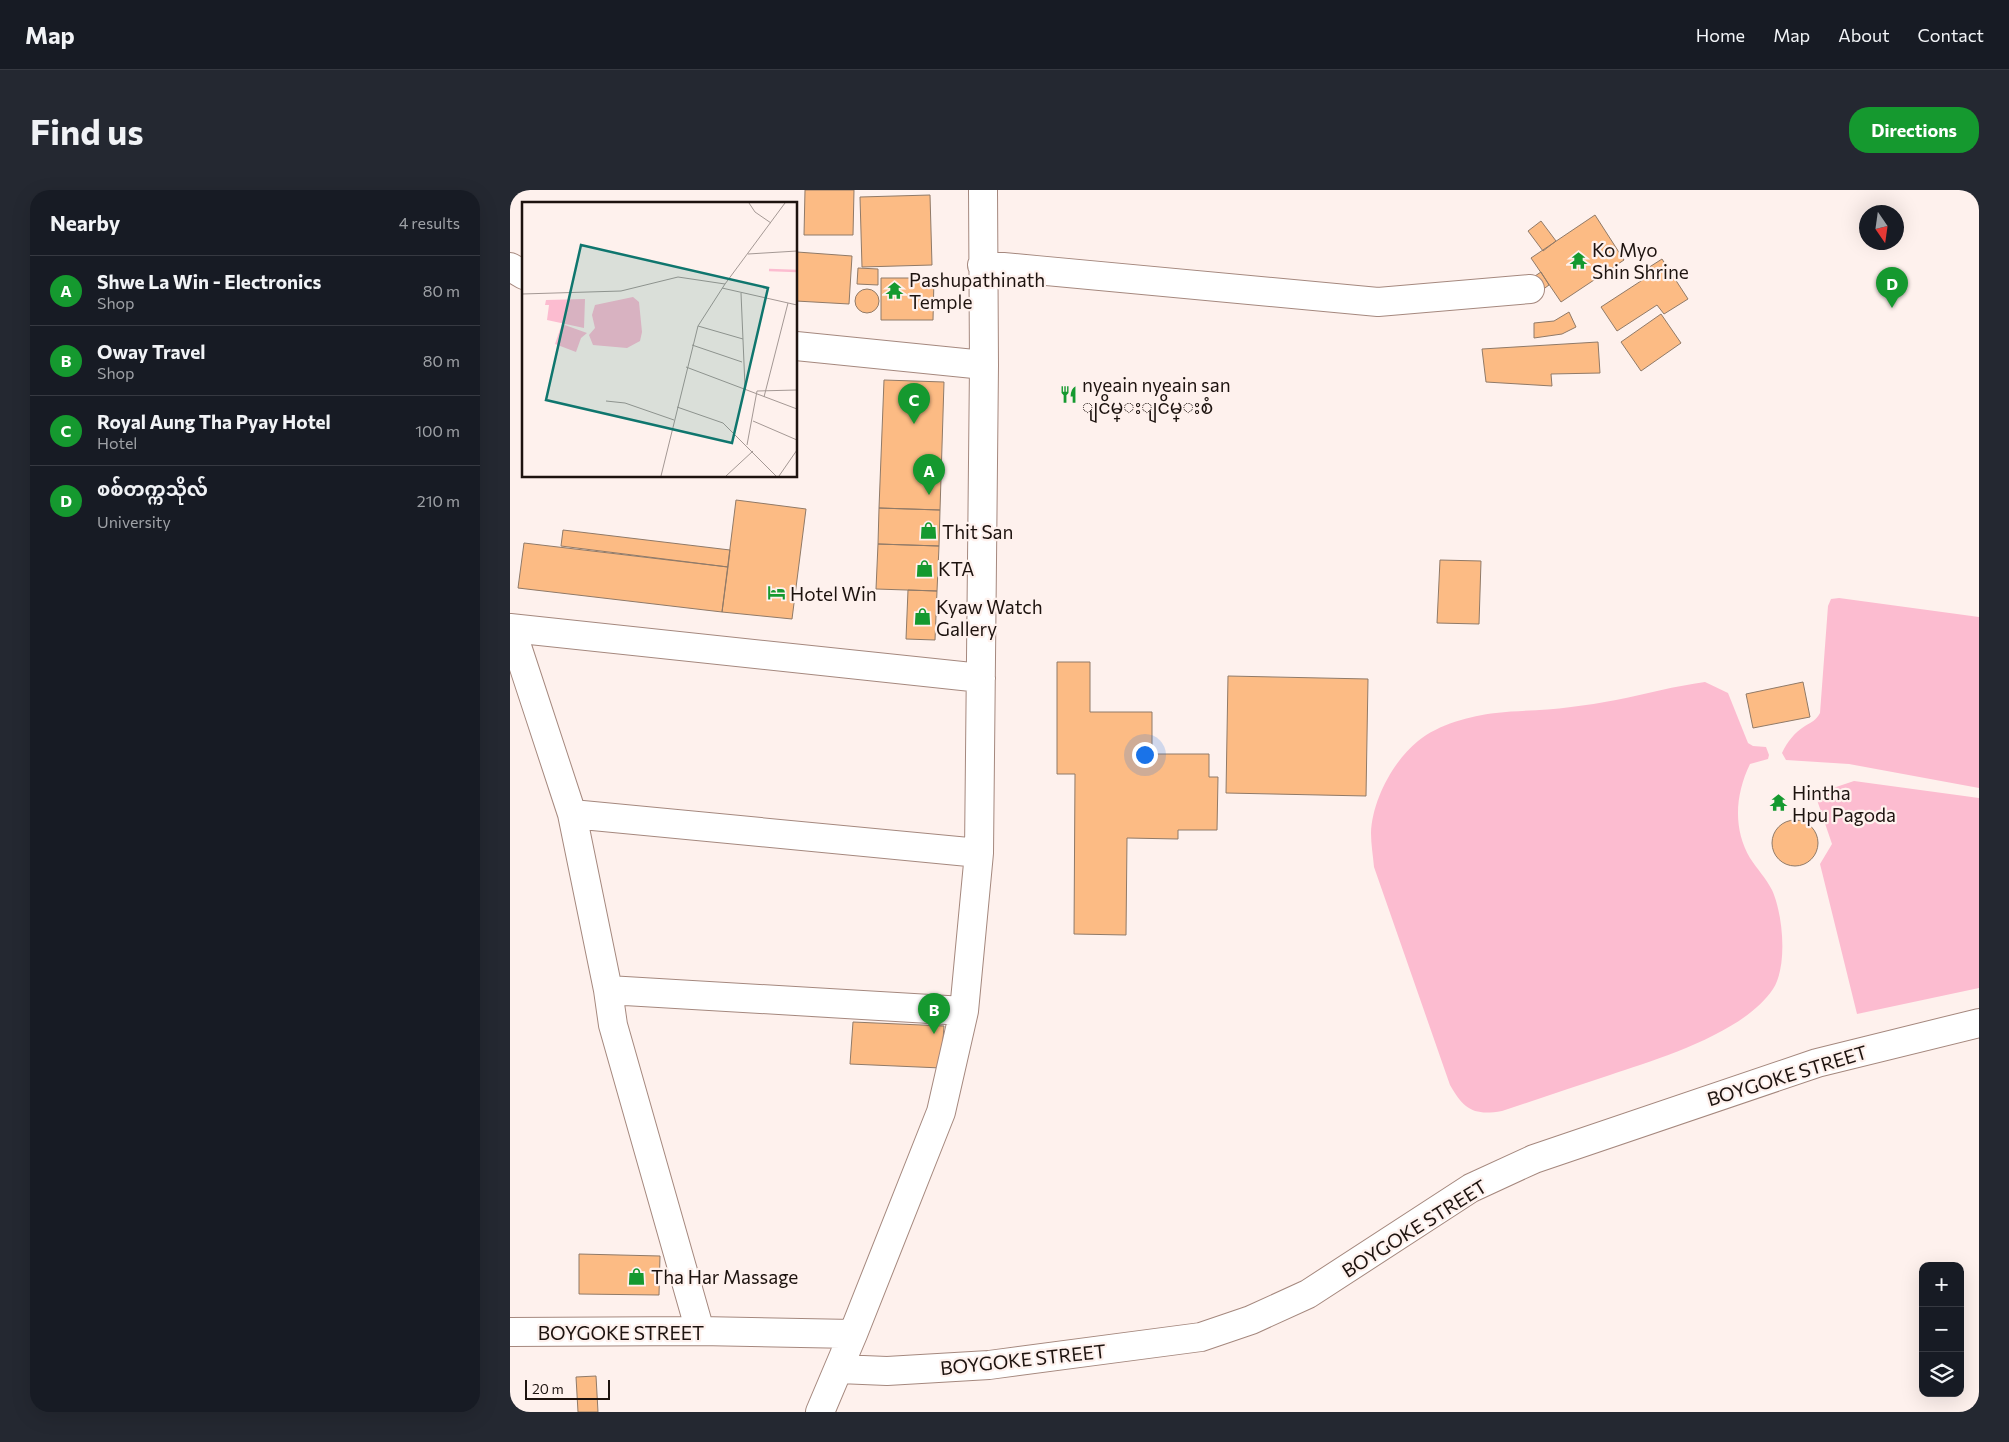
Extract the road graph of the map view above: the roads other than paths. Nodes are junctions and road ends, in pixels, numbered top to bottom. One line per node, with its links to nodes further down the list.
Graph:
1 (983, 190): 2 (street)
2 (982, 266): 5 (street); 7 (street)
3 (510, 267): 4 (street)
4 (522, 274)
5 (1530, 289)
6 (798, 346): 7 (street)
7 (984, 365): 9 (street)
8 (511, 628): 9 (street); 10 (street)
9 (981, 678): 11 (street)
10 (572, 814): 11 (street); 12 (street)
11 (979, 853): 13 (street)
12 (608, 990): 13 (street); 15 (street)
13 (964, 1011): 17 (street)
14 (1979, 1023): 18 (street, BOYGOKE STREET)
15 (700, 1331): 16 (street, BOYGOKE STREET); 17 (street, BOYGOKE STREET)
16 (510, 1332)
17 (853, 1334): 18 (street)
18 (839, 1369): 19 (street)
19 (820, 1412)

